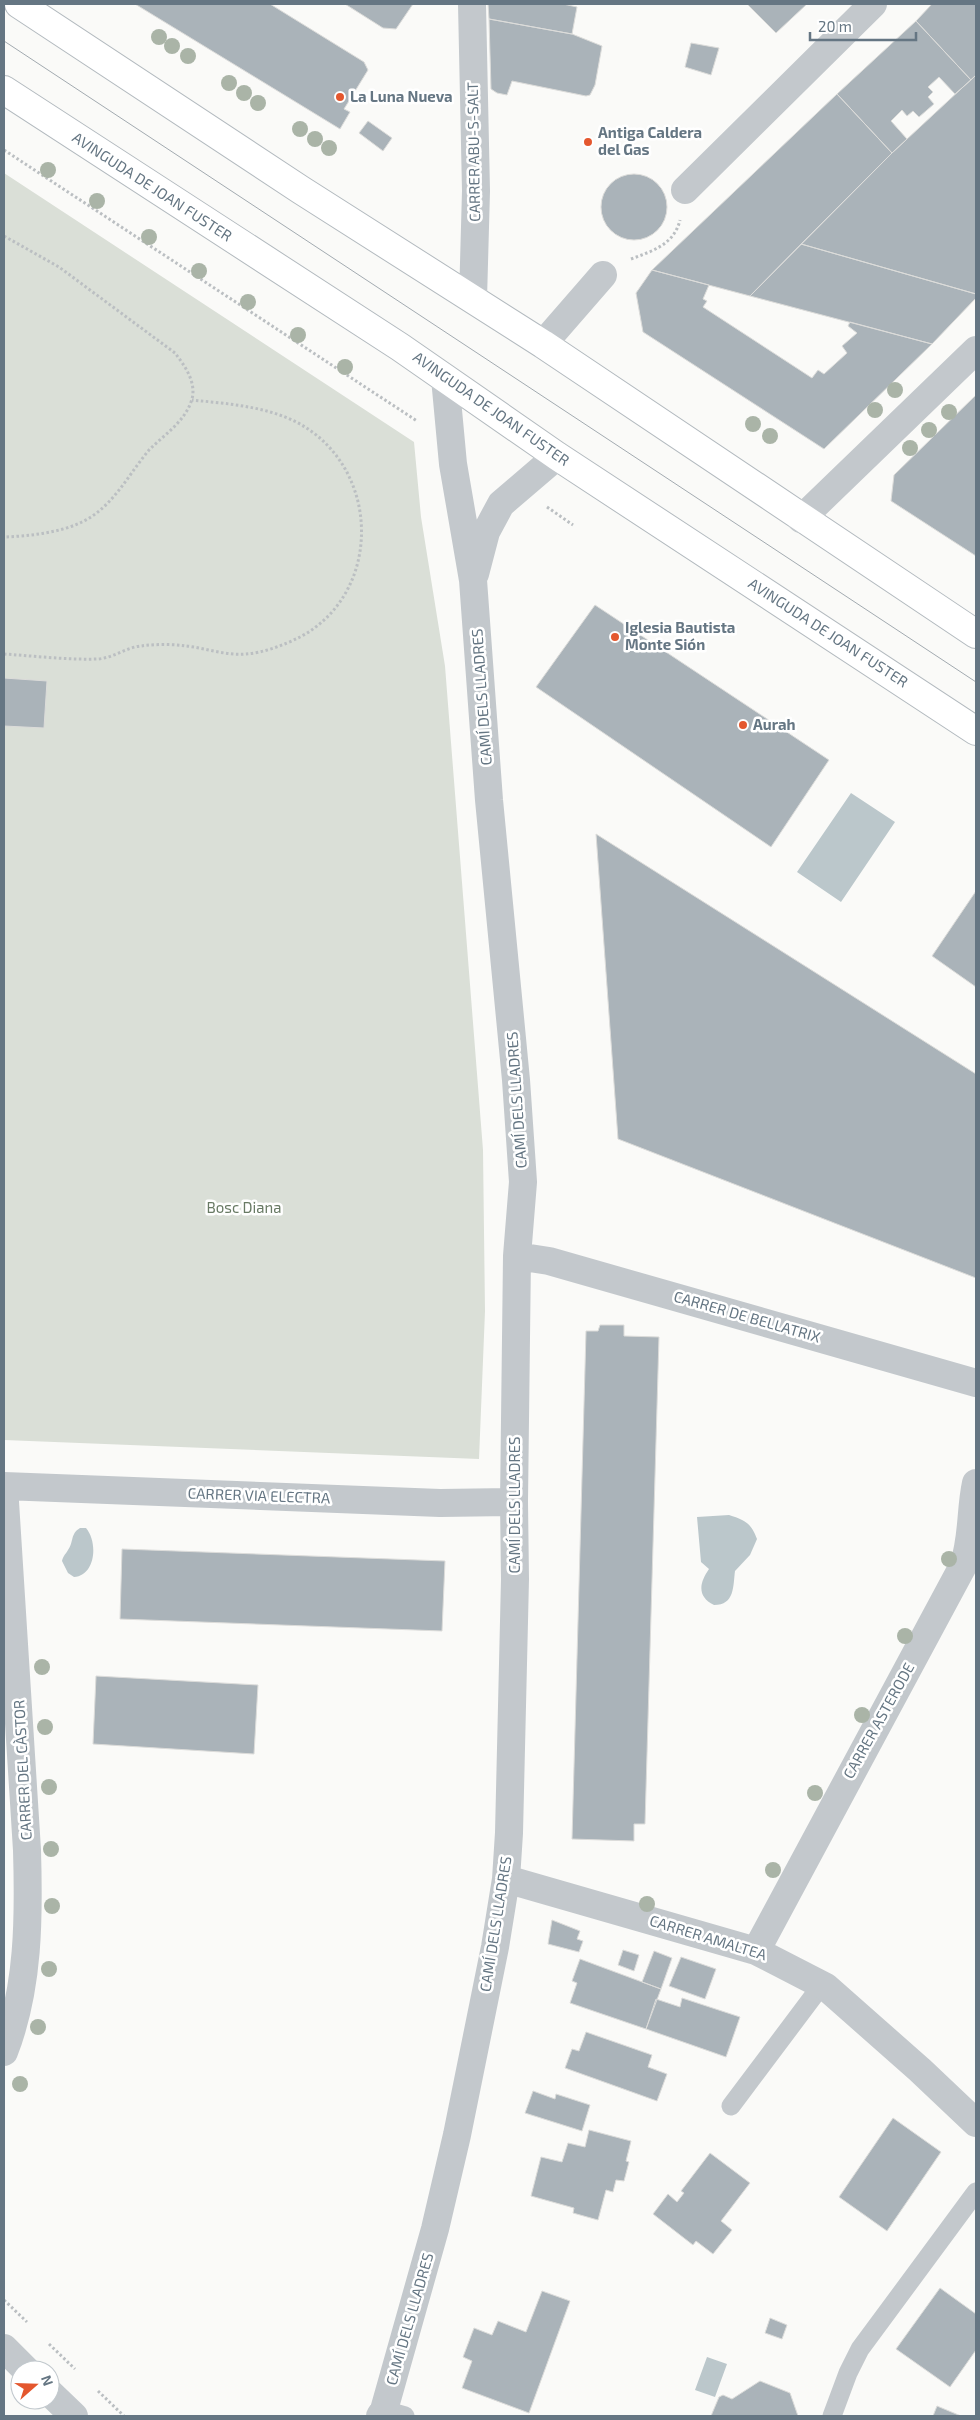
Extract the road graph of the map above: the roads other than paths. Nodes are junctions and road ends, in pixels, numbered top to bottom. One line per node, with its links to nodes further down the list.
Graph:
1 (19, 4): 7 (main road)
2 (472, 4): 7 (street, CARRER ABU-S-SALT)
3 (873, 4): 5 (street)
4 (4, 90): 10 (main road, AVINGUDA DE JOAN FUSTER)
5 (685, 190)
6 (603, 275): 8 (street)
7 (473, 300): 8 (main road)
8 (542, 344): 12 (main road)
9 (976, 350): 12 (street)
10 (445, 378): 11 (main road, AVINGUDA DE JOAN FUSTER); 13 (street, CAMÍ DELS LLADRES)
11 (557, 456): 13 (street, CAMÍ DELS LLADRES); 15 (main road, AVINGUDA DE JOAN FUSTER)
12 (801, 519): 14 (main road)
13 (473, 580): 16 (street, CAMÍ DELS LLADRES)
14 (976, 634)
15 (976, 730)
16 (517, 1256): 17 (street, CARRER DE BELLATRIX); 20 (street, CAMÍ DELS LLADRES)
17 (976, 1383)
18 (976, 1483): 22 (street, CARRER ASTERODE)
19 (4, 1486): 20 (street, CARRER VIA ELECTRA); 24 (street, CARRER DEL CÀSTOR)
20 (514, 1502): 21 (street, CAMÍ DELS LLADRES)
21 (506, 1878): 22 (street, CARRER AMALTEA); 31 (street, CAMÍ DELS LLADRES)
22 (756, 1951): 23 (street, CARRER AMALTEA)
23 (826, 1987): 25 (lane); 26 (street, CARRER AMALTEA)
24 (4, 2052)
25 (731, 2106)
26 (976, 2123)
27 (976, 2192): 33 (lane)
28 (4, 2348): 29 (street)
29 (16, 2360)
30 (60, 2403): 32 (street)
31 (390, 2414)
32 (74, 2416)
33 (832, 2416)

